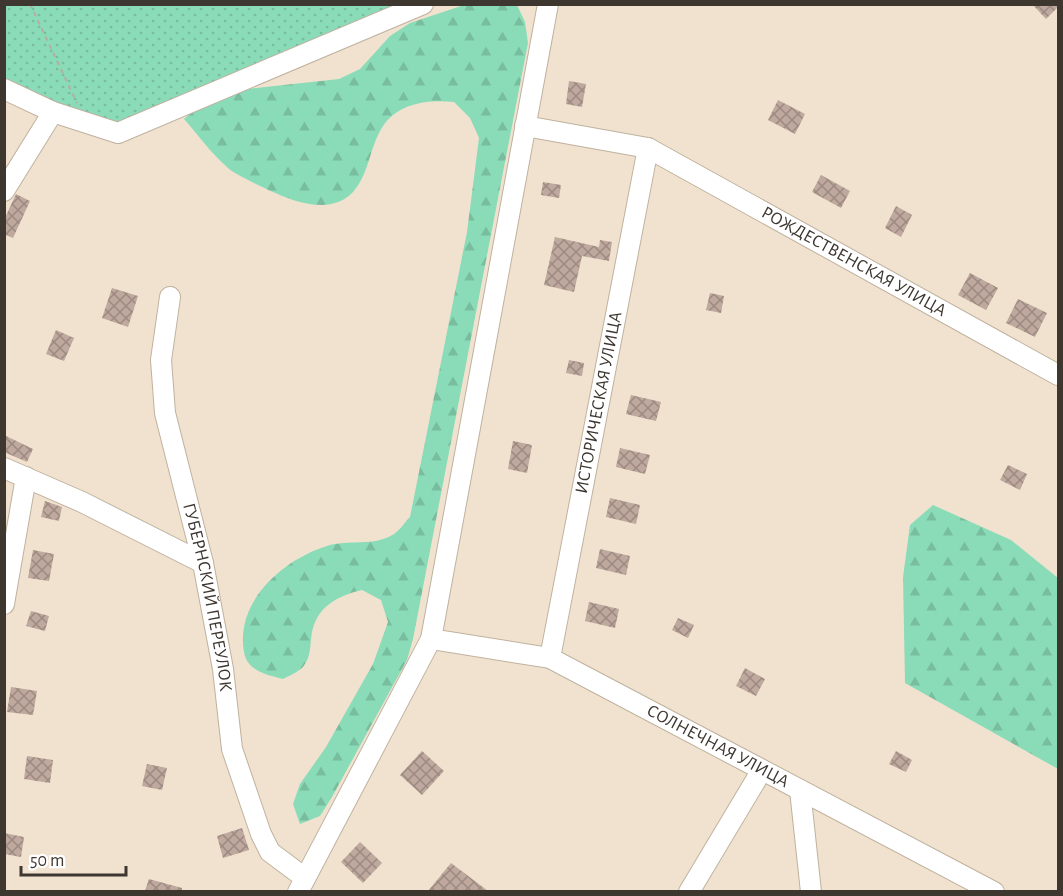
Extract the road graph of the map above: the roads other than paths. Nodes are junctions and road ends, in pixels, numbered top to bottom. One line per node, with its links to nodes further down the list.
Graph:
1 (423, 4): 4 (street)
2 (548, 4): 5 (street)
3 (4, 89): 4 (street)
4 (54, 112): 7 (street)
5 (525, 126): 6 (street, РОЖДЕСТВЕНСКАЯ УЛИЦА); 14 (street)
6 (648, 148): 9 (street, РОЖДЕСТВЕНСКАЯ УЛИЦА); 15 (street, ИСТОРИЧЕСКАЯ УЛИЦА)
7 (4, 191)
8 (170, 297): 12 (street, ГУБЕРНСКИЙ ПЕРЕУЛОК)
9 (1059, 375)
10 (4, 468): 11 (street)
11 (26, 477): 12 (street); 13 (street)
12 (203, 563): 18 (street, ГУБЕРНСКИЙ ПЕРЕУЛОК)
13 (4, 604)
14 (431, 639): 15 (street, СОЛНЕЧНАЯ УЛИЦА); 18 (street)
15 (550, 658): 16 (street, СОЛНЕЧНАЯ УЛИЦА)
16 (762, 770): 17 (street, СОЛНЕЧНАЯ УЛИЦА); 19 (street)
17 (800, 790): 20 (street); 21 (street, СОЛНЕЧНАЯ УЛИЦА)
18 (302, 885)
19 (689, 891)
20 (811, 891)
21 (994, 891)

